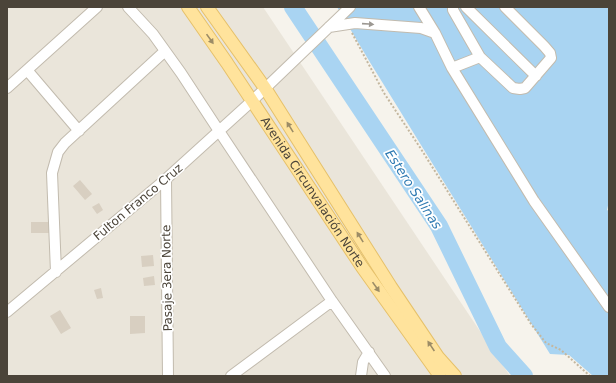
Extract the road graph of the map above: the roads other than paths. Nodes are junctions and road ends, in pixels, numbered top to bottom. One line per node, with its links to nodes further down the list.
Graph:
1 (97, 7): 15 (street)
2 (128, 7): 12 (street)
3 (188, 7): 19 (main road, Avenida Circunvalación Norte, one-way to 19)
4 (207, 7): 18 (main road, Avenida Circunvalación Norte)
5 (350, 7): 10 (street, Fulton Franco Cruz)
6 (419, 7): 11 (street)
7 (452, 7): 13 (street)
8 (466, 7): 16 (street)
9 (505, 7): 16 (street)
10 (329, 27): 11 (street, one-way to 11); 18 (street, Fulton Franco Cruz)
11 (435, 33): 14 (street)
12 (165, 51): 20 (street); 21 (street)
13 (480, 57): 14 (street); 16 (street)
14 (452, 68): 25 (street)
15 (27, 70): 17 (street); 20 (street)
16 (536, 76)
17 (7, 88)
18 (265, 88): 19 (street, Fulton Franco Cruz); 27 (main road, Avenida Circunvalación Norte, one-way to 18)
19 (252, 101): 21 (street, Fulton Franco Cruz); 27 (main road, Avenida Circunvalación Norte, one-way to 27)
20 (79, 131): 23 (street)
21 (218, 131): 22 (street, Fulton Franco Cruz); 24 (street)
22 (166, 179): 23 (street, Fulton Franco Cruz); 29 (street, Pasaje 3era Norte)
23 (56, 272): 26 (street, Fulton Franco Cruz)
24 (332, 301): 28 (street); 30 (street)
25 (609, 307)
26 (7, 312)
27 (409, 324): 33 (main road, Avenida Circunvalación Norte); 34 (main road, Avenida Circunvalación Norte, one-way to 27)
28 (369, 352): 31 (street); 32 (street)
29 (168, 376)
30 (231, 376)
31 (361, 376)
32 (385, 376)
33 (440, 376)
34 (455, 376)

